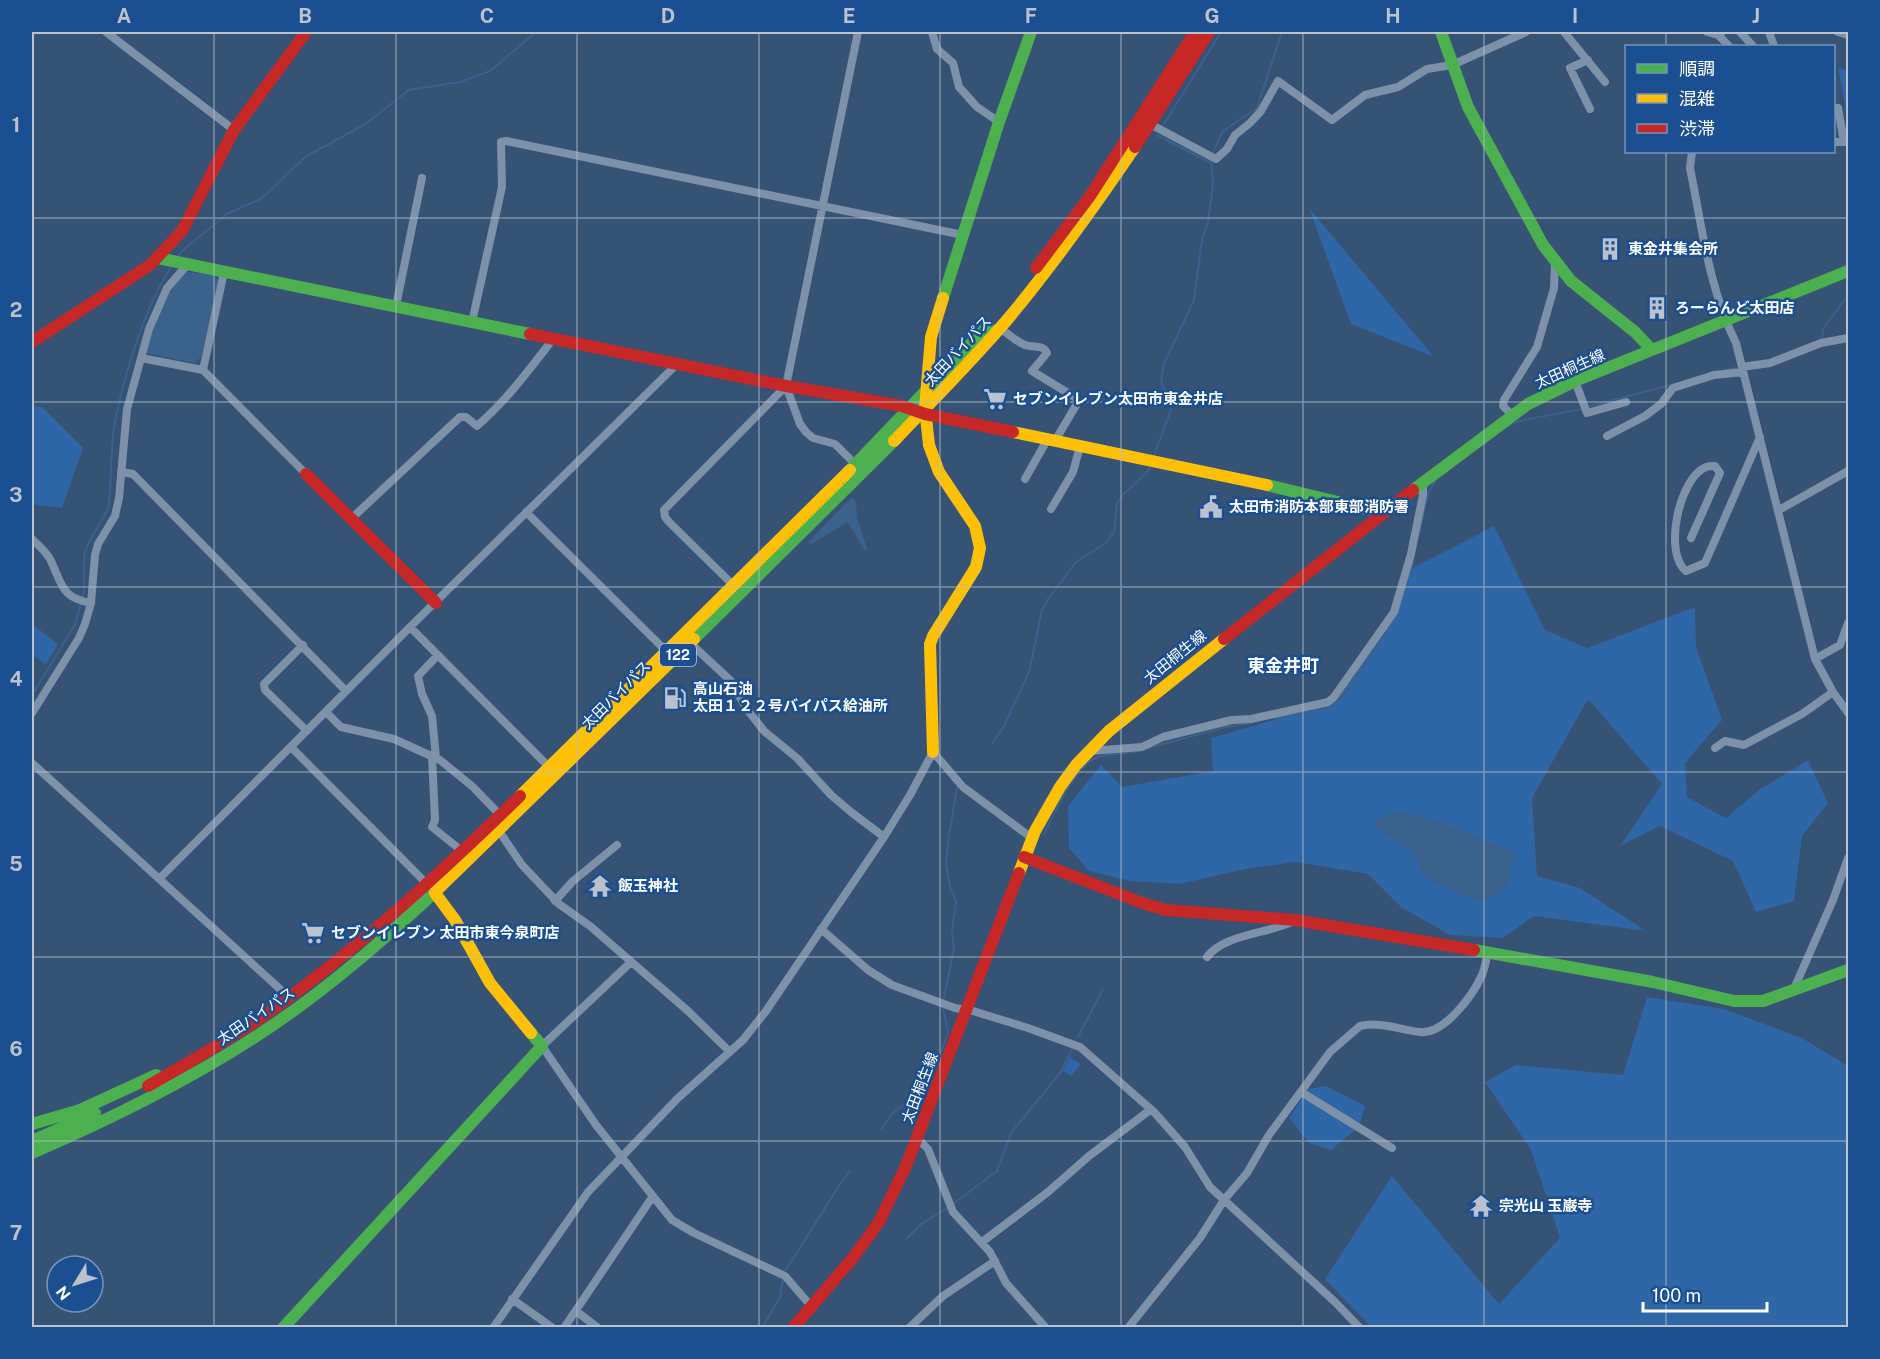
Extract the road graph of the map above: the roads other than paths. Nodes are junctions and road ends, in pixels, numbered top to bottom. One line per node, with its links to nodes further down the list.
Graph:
1 (106, 32): 24 (street)
2 (306, 32): 24 (main road)
3 (858, 32): 28 (street)
4 (932, 32): 22 (street)
5 (1031, 32): 22 (main road)
6 (1195, 32): 49 (main road, 太田バイパス)
7 (1209, 32): 23 (main road, 太田バイパス / 122)
8 (1441, 32): 18 (main road)
9 (1526, 32): 18 (street)
10 (1564, 32): 17 (street)
11 (1707, 32): 15 (street)
12 (1740, 32): 16 (street)
13 (1838, 32): 14 (street)
14 (1848, 35)
15 (1722, 40)
16 (1752, 45)
17 (1588, 60): 19 (street); 21 (street)
18 (1452, 65): 23 (street); 32 (main road)
19 (1605, 82)
20 (1835, 108): 25 (street)
21 (1590, 109)
22 (999, 122): 29 (main road)
23 (1150, 124): 38 (main road, 太田バイパス / 122)
24 (234, 130): 30 (main road)
25 (1835, 142)
26 (1692, 153): 36 (street)
27 (422, 178): 35 (street)
28 (823, 206): 29 (street); 37 (street); 48 (street)
29 (963, 235): 49 (main road)
30 (158, 258): 31 (main road); 41 (main road)
31 (179, 262): 34 (main road); 43 (street)
32 (1555, 263): 42 (main road); 52 (street)
33 (1848, 271): 36 (main road, 太田桐生線)
34 (224, 272): 35 (main road); 45 (street)
35 (396, 306): 37 (main road)
36 (1725, 321): 42 (main road, 太田桐生線); 46 (street)
37 (472, 322): 40 (main road)
38 (999, 328): 51 (main road, 太田バイパス / 122); 55 (street)
39 (1848, 338): 46 (street)
40 (553, 339): 44 (main road); 67 (street)
41 (32, 342)
42 (1652, 350): 47 (main road, 太田桐生線)
43 (141, 358): 45 (street); 59 (street)
44 (677, 364): 48 (main road); 65 (street)
45 (203, 370): 60 (street)
46 (1743, 370): 53 (street); 54 (street)
47 (1575, 381): 50 (street); 52 (main road, 太田桐生線)
48 (786, 386): 51 (main road); 57 (street); 70 (street)
49 (927, 390): 51 (main road)
50 (1626, 402)
51 (920, 411): 55 (main road); 57 (main road, 太田バイパス / 122); 75 (main road, 太田バイパス / 122); 89 (main road)
52 (1512, 415): 62 (main road, 太田桐生線)
53 (1607, 436)
54 (1760, 437): 64 (street); 68 (street)
55 (1051, 440): 56 (main road); 61 (street)
56 (1080, 446): 63 (street); 66 (main road)
57 (855, 464): 70 (main road, 太田バイパス / 122)
58 (1848, 471): 64 (street)
59 (121, 472): 71 (street); 76 (street)
60 (306, 474): 67 (main road)
61 (1025, 479)
62 (1423, 481): 88 (main road, 太田桐生線); 88 (street)
63 (1051, 508)
64 (1779, 510): 79 (street)
65 (526, 512): 72 (street); 77 (street)
66 (1379, 512)
67 (352, 518): 72 (main road)
68 (1691, 538)
69 (32, 539): 71 (street)
70 (733, 585): 77 (main road, 太田バイパス / 122)
71 (84, 602): 83 (street)
72 (436, 603): 74 (street)
73 (1848, 623): 79 (street)
74 (410, 627): 78 (street); 80 (street)
75 (690, 643): 94 (main road, 太田バイパス / 122); 95 (street)
76 (303, 645): 80 (street); 85 (street)
77 (666, 651): 92 (main road, 太田バイパス / 122)
78 (438, 655): 90 (street); 92 (street)
79 (1815, 659): 81 (street)
80 (346, 691): 82 (street)
81 (1833, 692): 84 (street); 87 (street)
82 (326, 712): 85 (street); 90 (street)
83 (32, 713)
84 (1848, 713)
85 (307, 731): 86 (street)
86 (291, 747): 101 (street); 102 (street)
87 (1715, 748)
88 (1089, 751): 96 (main road, 太田桐生線)
89 (933, 752): 95 (street); 96 (street)
90 (434, 757): 93 (street); 98 (street)
91 (32, 762): 101 (street)
92 (549, 767): 93 (main road, 太田バイパス / 122)
93 (500, 815): 98 (main road, 太田バイパス / 122)
94 (499, 831): 102 (main road, 太田バイパス / 122); 103 (street)
95 (884, 837): 105 (street)
96 (1032, 838): 99 (main road, 太田桐生線)
97 (617, 845): 103 (street)
98 (462, 851): 102 (main road, 太田バイパス / 122)
99 (1024, 857): 104 (main road); 112 (main road, 太田桐生線)
100 (1848, 858): 110 (street)
101 (159, 879): 111 (street)
102 (431, 889): 111 (main road, 太田バイパス / 122); 113 (main road); 119 (main road, 太田バイパス / 122)
103 (555, 901): 108 (street)
104 (1295, 920): 106 (main road); 107 (street)
105 (821, 929): 112 (street); 114 (street)
106 (1488, 952): 110 (main road); 116 (street)
107 (1207, 957)
108 (630, 962): 113 (street); 114 (street)
109 (1848, 970): 110 (main road)
110 (1794, 991)
111 (288, 1000): 115 (main road, 太田バイパス / 122)
112 (966, 1010): 117 (street); 120 (main road, 太田桐生線)
113 (542, 1046): 124 (street); 133 (main road)
114 (730, 1052): 124 (street)
115 (170, 1075): 118 (main road); 121 (main road, 太田バイパス / 122)
116 (1301, 1092): 122 (street); 127 (street)
117 (1150, 1110): 127 (street); 128 (street)
118 (32, 1124)
119 (74, 1135): 123 (main road, 太田バイパス / 122); 125 (main road)
120 (917, 1138): 128 (street); 131 (main road, 太田桐生線)
121 (32, 1141)
122 (1392, 1148)
123 (32, 1153)
124 (621, 1156): 126 (street); 130 (street)
125 (32, 1161)
126 (653, 1196): 131 (street); 132 (street)
127 (1224, 1200): 141 (street); 142 (street)
128 (982, 1242): 129 (street)
129 (995, 1261): 139 (street); 140 (street)
130 (512, 1299): 134 (street); 135 (street)
131 (811, 1306): 138 (main road, 太田桐生線)
132 (576, 1311): 136 (street); 137 (street)
133 (283, 1328)
134 (493, 1328)
135 (553, 1328)
136 (564, 1328)
137 (598, 1328)
138 (793, 1328)
139 (909, 1328)
140 (1046, 1328)
141 (1128, 1328)
142 (1360, 1328)

